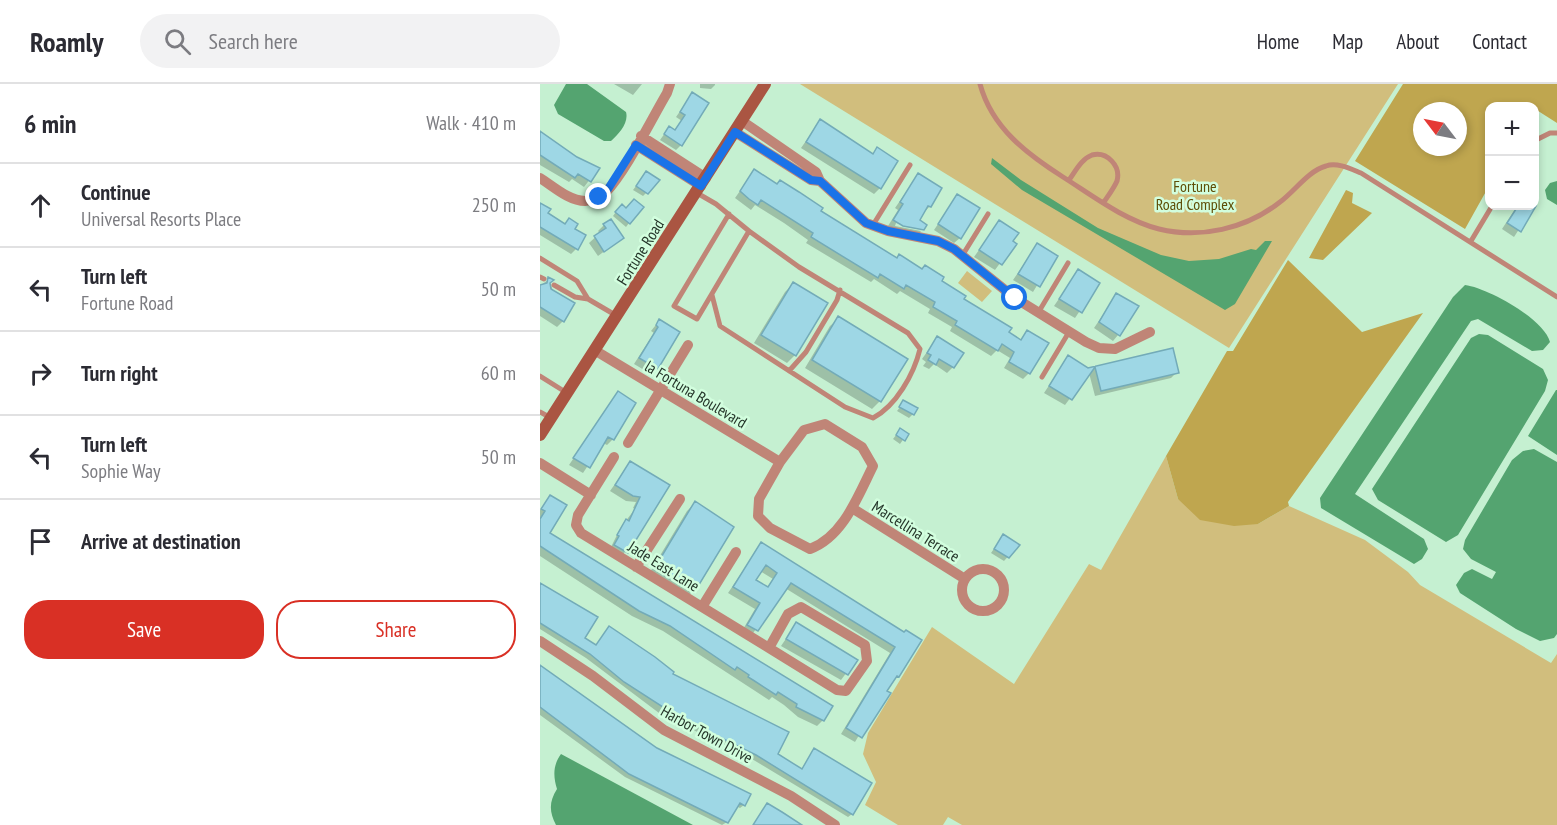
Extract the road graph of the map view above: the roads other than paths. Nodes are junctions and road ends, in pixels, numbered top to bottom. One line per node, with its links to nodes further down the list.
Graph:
1 (670, 84): 7 (street)
2 (765, 84): 4 (street, Fortune Road)
3 (980, 84): 13 (lane)
4 (739, 127): 8 (street); 9 (street); 14 (street, Fortune Road)
5 (1557, 133): 6 (lane)
6 (1539, 138)
7 (638, 140): 12 (street); 14 (street)
8 (784, 148): 9 (lane); 11 (street)
9 (778, 159): 11 (street)
10 (910, 165): 19 (lane)
11 (803, 169): 19 (street)
12 (540, 178)
13 (1069, 180): 15 (lane); 15 (lane)
14 (701, 186): 17 (lane); 31 (street, Fortune Road)
15 (1104, 202): 21 (lane)
16 (1490, 210): 21 (lane)
17 (729, 214): 20 (lane); 27 (lane)
18 (988, 214): 22 (lane)
19 (873, 225): 22 (street)
20 (748, 231): 26 (lane); 27 (lane)
21 (1471, 241): 28 (lane)
22 (962, 256): 30 (street)
23 (540, 258): 29 (lane)
24 (1068, 263): 30 (lane)
25 (554, 285): 29 (lane)
26 (840, 290): 36 (lane); 36 (lane)
27 (712, 295): 36 (lane)
28 (1557, 297)
29 (588, 299): 31 (lane)
30 (1038, 313): 32 (street)
31 (618, 317): 35 (street, Fortune Road)
32 (1069, 332): 33 (street); 38 (lane)
33 (1150, 332)
34 (688, 345): 39 (street)
35 (596, 351): 39 (street, la Fortuna Boulevard); 40 (street, Fortune Road)
36 (789, 371)
37 (540, 376): 40 (lane)
38 (1042, 376)
39 (660, 390): 43 (street); 45 (street, la Fortuna Boulevard)
40 (567, 393): 41 (street, Fortune Road)
41 (545, 415): 42 (street, Fortune Road)
42 (540, 435)
43 (628, 443)
44 (614, 457): 47 (street, Jade East Lane)
45 (780, 462): 49 (street); 49 (street)
46 (540, 463): 47 (street)
47 (591, 495): 51 (street, Jade East Lane)
48 (680, 499): 51 (street)
49 (852, 508): 52 (street, Marcellina Terrace)
50 (736, 552): 53 (street)
51 (636, 567): 53 (street, Jade East Lane)
52 (965, 579)
53 (702, 608): 55 (street, Jade East Lane)
54 (540, 641): 56 (street, Harbor Town Drive)
55 (769, 648): 55 (street, Jade East Lane)
56 (835, 825)

